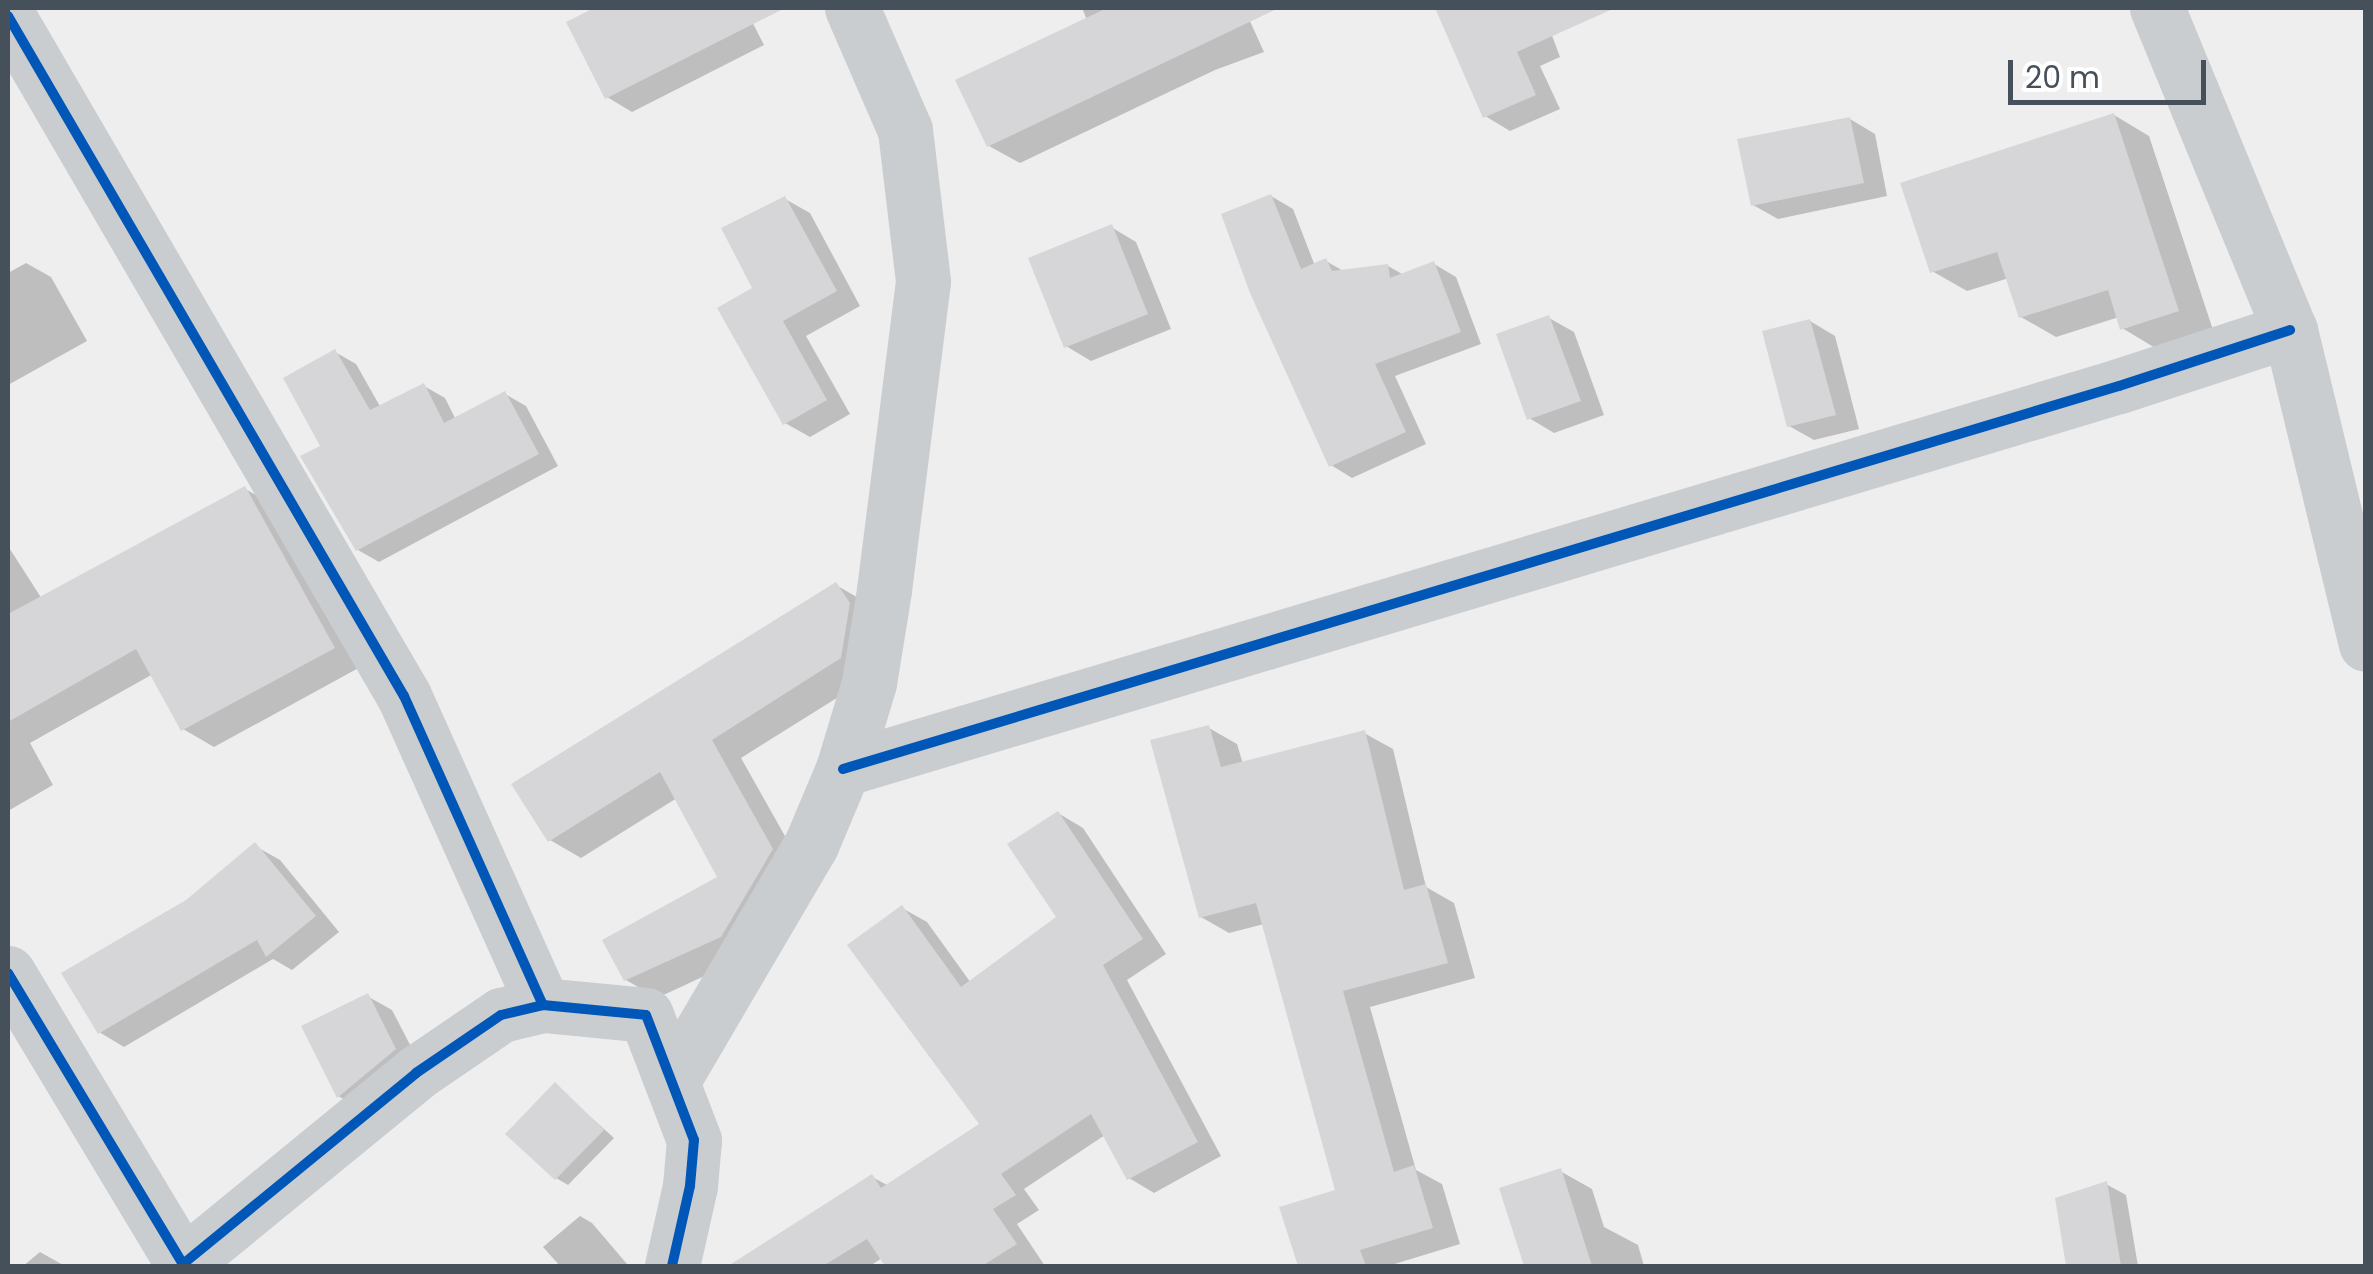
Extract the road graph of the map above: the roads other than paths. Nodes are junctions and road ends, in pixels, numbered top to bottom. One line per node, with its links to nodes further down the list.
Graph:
1 (852, 8): 6 (street)
2 (2158, 8): 4 (street)
3 (8, 16): 8 (street)
4 (2290, 330): 5 (street); 6 (street)
5 (2366, 644)
6 (843, 770): 9 (street)
7 (8, 973): 10 (street)
8 (543, 1005): 9 (street); 10 (street)
9 (673, 1080): 11 (street)
10 (182, 1265)
11 (672, 1266)

